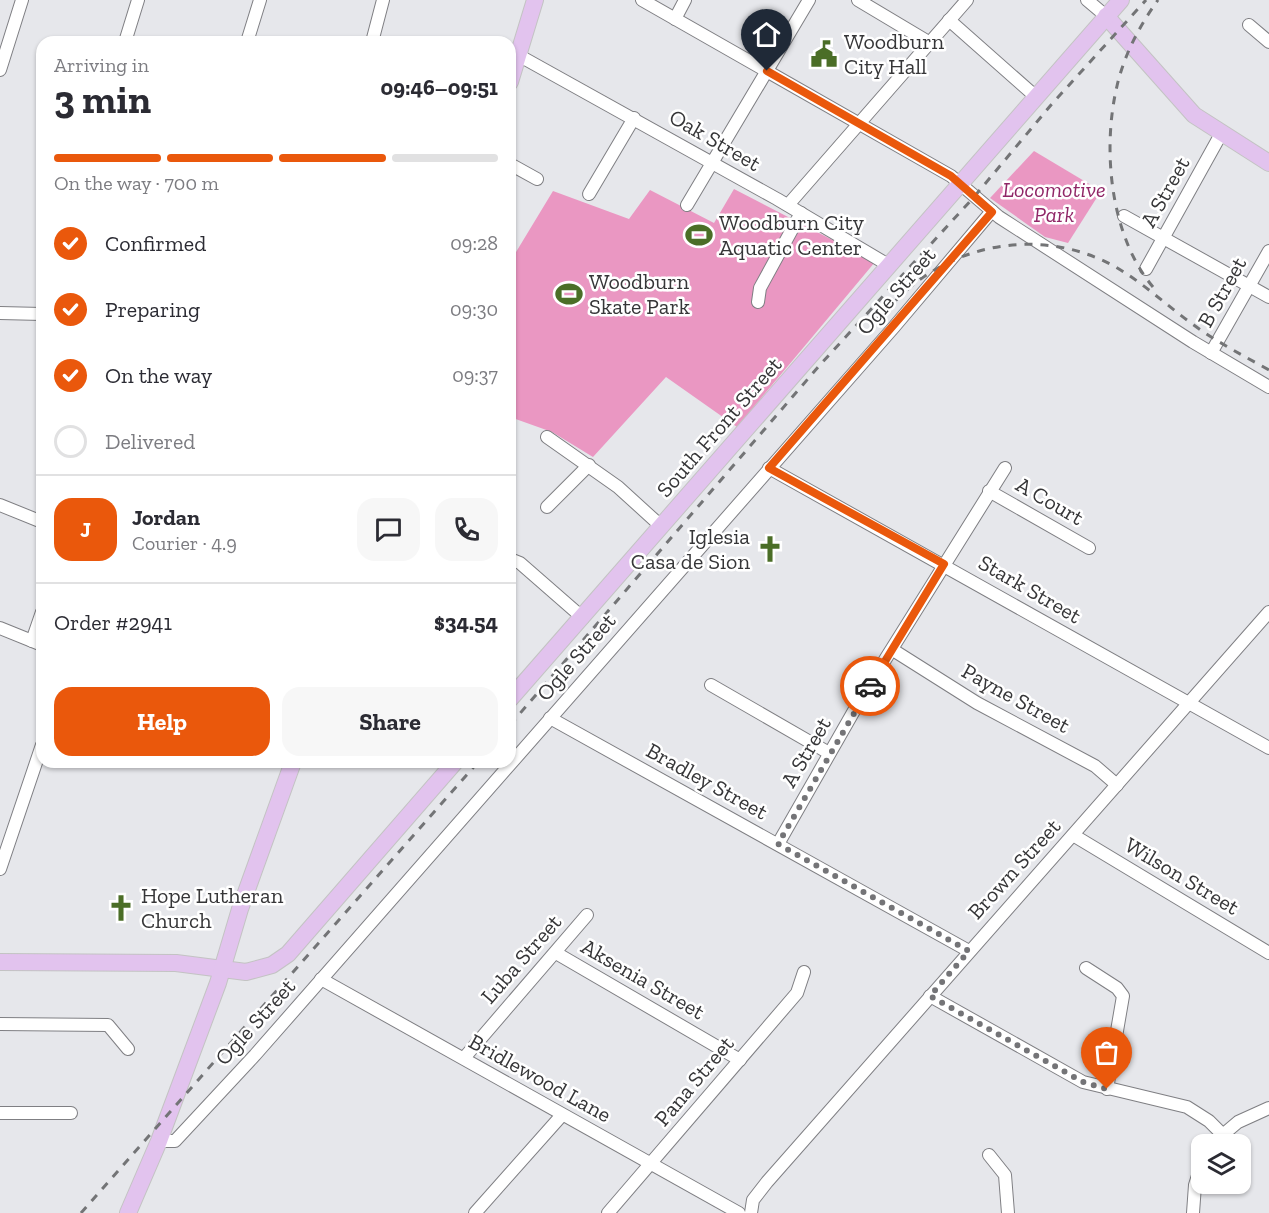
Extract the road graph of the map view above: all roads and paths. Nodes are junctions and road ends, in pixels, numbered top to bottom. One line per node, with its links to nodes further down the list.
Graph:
1 (22, 0): 24 (street)
2 (138, 0): 17 (street)
3 (260, 0): 18 (street)
4 (383, 0): 19 (street)
5 (535, 0): 22 (main road)
6 (642, 0): 14 (street)
7 (686, 0): 14 (street)
8 (809, 0): 25 (street)
9 (858, 0): 21 (street)
10 (967, 0): 15 (street)
11 (1087, 0): 13 (street)
12 (1121, 0): 13 (main road, South Front Street)
13 (1106, 16): 26 (main road, South Front Street); 29 (main road)
14 (675, 19): 25 (street)
15 (949, 20): 21 (street); 26 (street)
16 (1249, 25): 20 (street)
17 (127, 36)
18 (249, 36)
19 (374, 36)
20 (1269, 42)
21 (930, 43): 28 (street)
22 (518, 55): 23 (main road); 27 (street, Oak Street)
23 (516, 62)
24 (0, 70)
25 (767, 71): 28 (street); 31 (street)
26 (1035, 96): 34 (main road, South Front Street)
27 (634, 118): 31 (street, Oak Street); 35 (street)
28 (859, 124): 34 (street); 36 (street)
29 (1221, 134): 30 (main road); 41 (street, A Street)
30 (1269, 163)
31 (713, 164): 36 (street, Oak Street); 37 (street)
32 (516, 167): 33 (street)
33 (537, 179)
34 (960, 184): 38 (street); 43 (main road, South Front Street)
35 (589, 194)
36 (788, 205): 39 (street, Oak Street)
37 (687, 206)
38 (992, 212): 50 (street); 54 (street, Ogle Street)
39 (801, 213): 43 (street, Oak Street); 47 (street)
40 (1124, 216): 41 (street)
41 (1165, 237): 44 (street, A Street); 45 (street)
42 (1269, 251): 45 (street, B Street)
43 (890, 266): 60 (main road, South Front Street)
44 (1146, 269)
45 (1250, 286): 46 (street); 50 (street, B Street)
46 (1269, 297)
47 (758, 302)
48 (0, 313): 49 (street)
49 (36, 314)
50 (1211, 353): 51 (street)
51 (1269, 387)
52 (547, 437): 53 (street)
53 (589, 465): 58 (street); 60 (street)
54 (769, 468): 63 (street, Stark Street); 72 (street, Ogle Street)
55 (1005, 468): 56 (street, A Street)
56 (989, 491): 61 (street, A Court); 63 (street, A Street)
57 (0, 504): 59 (street)
58 (547, 507)
59 (36, 519)
60 (662, 527): 65 (main road, South Front Street)
61 (1089, 548)
62 (516, 561): 65 (street)
63 (944, 564): 68 (street, A Street); 71 (street, Stark Street)
64 (1269, 612): 71 (street, Brown Street)
65 (583, 618): 70 (main road, South Front Street)
66 (0, 628): 67 (street)
67 (36, 643)
68 (893, 650): 74 (street, A Street); 80 (street, Payne Street)
69 (711, 686): 74 (street)
70 (516, 692)
71 (1189, 703): 73 (street, Stark Street); 80 (street, Brown Street)
72 (550, 718): 75 (street, Ogle Street); 82 (street, Bradley Street)
73 (1269, 748)
74 (829, 753): 82 (street, A Street)
75 (516, 757)
76 (36, 763): 83 (street)
77 (291, 768): 90 (main road)
78 (450, 768): 90 (main road)
79 (506, 768): 92 (street, Ogle Street)
80 (1117, 785): 81 (street, Brown Street)
81 (1073, 835): 85 (street, Brown Street); 87 (street, Wilson Street)
82 (778, 844): 85 (street, Bradley Street)
83 (0, 869)
84 (587, 915): 86 (street, Luba Street)
85 (969, 951): 93 (street, Brown Street)
86 (556, 953): 96 (street, Luba Street); 97 (street, Aksenia Street)
87 (1269, 953)
88 (0, 962): 90 (main road)
89 (1086, 968): 98 (street)
90 (222, 969): 104 (main road)
91 (804, 972): 97 (street, Pana Street)
92 (321, 979): 96 (street, Bridlewood Lane); 104 (street, Ogle Street)
93 (930, 996): 98 (street); 112 (street, Brown Street)
94 (0, 1024): 95 (street)
95 (128, 1049)
96 (464, 1059): 102 (street, Bridlewood Lane)
97 (740, 1060): 106 (street, Pana Street)
98 (1107, 1089): 103 (street)
99 (1269, 1108): 103 (street)
100 (0, 1113): 101 (street)
101 (71, 1113)
102 (562, 1115): 106 (street, Bridlewood Lane); 109 (street)
103 (1222, 1134)
104 (159, 1142): 108 (main road)
105 (988, 1155): 113 (street)
106 (651, 1164): 110 (street, Pana Street); 111 (street, Bridlewood Lane)
107 (1194, 1194): 114 (street)
108 (128, 1213)
109 (475, 1213)
110 (608, 1213)
111 (739, 1213)
112 (751, 1213)
113 (1008, 1213)
114 (1193, 1213)

